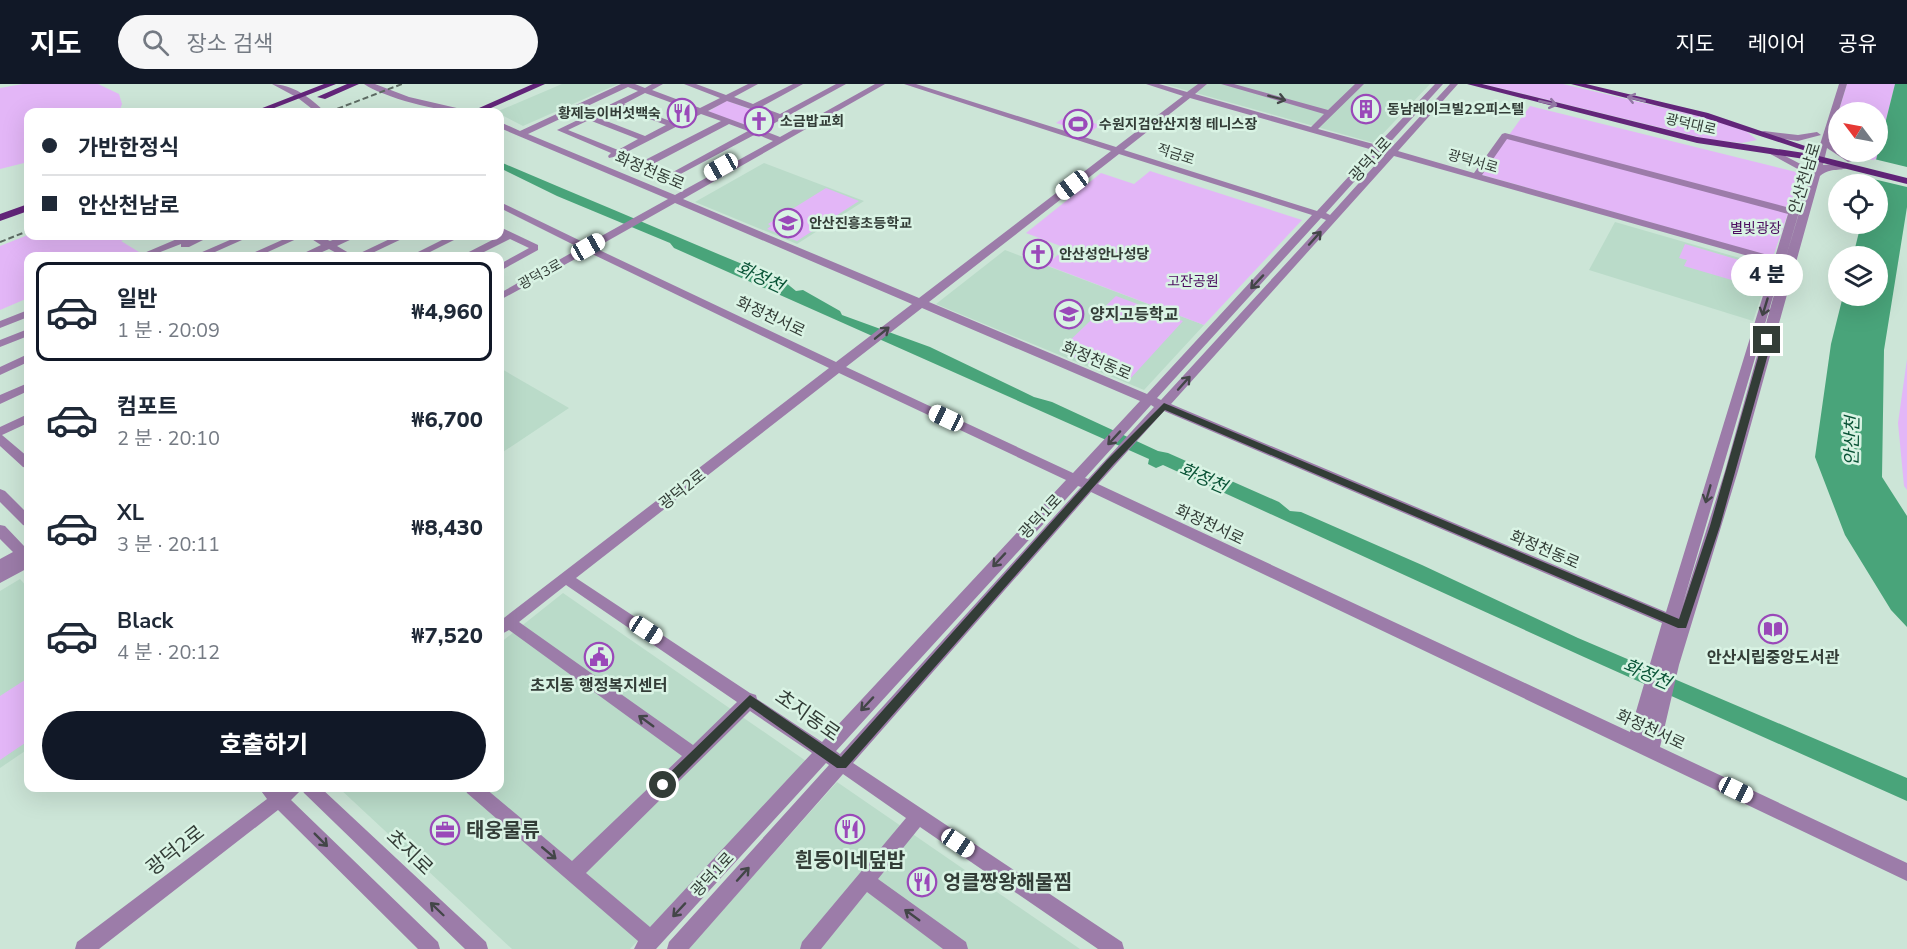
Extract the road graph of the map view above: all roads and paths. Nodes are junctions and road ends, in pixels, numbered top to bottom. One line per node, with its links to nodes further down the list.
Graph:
1 (276, 84): 26 (street)
2 (332, 84): 27 (main road)
3 (368, 84): 37 (street)
4 (542, 84): 38 (main road)
5 (555, 84): 39 (main road)
6 (627, 84): 28 (street); 50 (street)
7 (659, 84): 28 (street)
8 (688, 84): 30 (street)
9 (751, 84): 30 (street)
10 (799, 84): 33 (street)
11 (842, 84): 43 (street)
12 (872, 84): 52 (street)
13 (881, 84): 52 (street)
14 (908, 84): 55 (street, 적금로)
15 (1150, 84): 29 (street, 광덕서로)
16 (1203, 84): 29 (street)
17 (1225, 84): 41 (street, one-way to 41)
18 (1360, 84): 41 (street)
19 (1439, 84): 54 (street, 광덕1로)
20 (1454, 84): 59 (street, 광덕1로)
21 (1471, 84): 53 (main road, 광덕대로, one-way to 53)
22 (1575, 84): 49 (main road, 광덕대로, one-way to 22)
23 (1835, 84): 57 (street, 안산천남로)
24 (1842, 84): 57 (street, 안산천남로)
25 (354, 85): 27 (main road)
26 (290, 91): 27 (main road); 31 (street); 34 (main road)
27 (317, 91): 31 (main road)
28 (644, 91): 32 (street); 40 (street)
29 (1189, 95): 47 (street, 광덕서로); 55 (street)
30 (727, 98): 33 (street); 40 (street)
31 (305, 99): 35 (main road); 36 (street)
32 (617, 104): 42 (street); 45 (street)
33 (754, 107): 43 (street)
34 (280, 108)
35 (282, 108)
36 (316, 108)
37 (451, 108)
38 (485, 108)
39 (498, 108)
40 (700, 111): 44 (street); 45 (street)
41 (1330, 113): 47 (street)
42 (589, 117): 51 (street); 58 (street)
43 (782, 117): 48 (street)
44 (728, 121): 48 (street); 61 (street)
45 (673, 125): 51 (street)
46 (504, 127): 50 (street, 화정천동로)
47 (1312, 130): 54 (street, 광덕서로)
48 (755, 131): 52 (street); 61 (street)
49 (1759, 133): 53 (main road); 57 (main road, 광덕대로); 57 (street)
50 (520, 134): 62 (street, 화정천동로)
51 (646, 139): 58 (street)
52 (777, 139): 67 (street)
53 (1746, 148): 56 (main road, 광덕대로)
54 (1379, 149): 59 (street, 광덕서로); 73 (street, 광덕1로)
55 (1118, 150): 73 (street, 적금로); 103 (street)
56 (1767, 150): 57 (main road, 광덕대로); 63 (street)
57 (1818, 150): 60 (main road, 광덕대로); 60 (street); 63 (street, 안산천남로)
58 (617, 153): 61 (street); 62 (street)
59 (1392, 153): 65 (street, 광덕서로); 75 (street, 광덕1로)
60 (1850, 163): 63 (street); 64 (main road, 광덕대로); 66 (main road, 광덕대로)
61 (645, 164)
62 (594, 165): 67 (street, 화정천동로)
63 (1812, 173): 72 (street, 안산천남로); 99 (street, 안산천남로)
64 (1907, 173)
65 (1476, 176): 72 (street); 99 (street, 광덕서로)
66 (1907, 181)
67 (671, 197): 89 (street, 광덕3로); 103 (street, 화정천동로)
68 (24, 199): 70 (main road)
69 (504, 207): 89 (street, 화정천서로)
70 (0, 208)
71 (24, 209): 74 (main road)
72 (1793, 212): 99 (street, 안산천남로)
73 (1319, 215): 75 (street, 적금로); 114 (street, 광덕1로, one-way to 114)
74 (0, 218)
75 (1332, 219): 116 (street, 광덕1로, one-way to 75)
76 (504, 232): 77 (street)
77 (510, 235): 78 (street); 100 (street)
78 (504, 238)
79 (185, 240): 90 (street)
80 (197, 240): 91 (street)
81 (236, 240): 92 (street)
82 (288, 240): 93 (street)
83 (320, 240): 88 (street)
84 (341, 240): 88 (street)
85 (394, 240): 96 (street)
86 (449, 240): 97 (street)
87 (500, 240): 98 (street)
88 (329, 245): 94 (street); 95 (street)
89 (585, 246): 101 (street, 광덕3로); 102 (street, 광덕3로); 111 (street, 화정천서로)
90 (168, 252)
91 (170, 252)
92 (208, 252)
93 (260, 252)
94 (314, 252)
95 (342, 252)
96 (368, 252)
97 (423, 252)
98 (477, 252)
99 (1784, 263): 133 (street, 안산천남로)
100 (504, 266)
101 (504, 288)
102 (504, 295)
103 (920, 302): 111 (street, 광덕2로, one-way to 103); 114 (street, 화정천동로)
104 (24, 308): 106 (street)
105 (24, 315): 107 (street)
106 (0, 318)
107 (0, 325)
108 (24, 334): 109 (street)
109 (0, 344)
110 (24, 360): 112 (street)
111 (838, 367): 122 (street, 화정천서로); 132 (street, 광덕2로)
112 (0, 371)
113 (24, 389): 115 (street)
114 (1148, 399): 116 (street, 화정천동로); 121 (street, 광덕1로, one-way to 121)
115 (0, 400)
116 (1164, 406): 121 (street, 광덕1로); 133 (street, 화정천동로)
117 (24, 420): 118 (street)
118 (0, 432)
119 (0, 439): 120 (street)
120 (24, 456)
121 (1103, 460): 122 (street, 광덕1로); 123 (street, 광덕1로)
122 (1074, 478): 123 (street, 화정천서로); 139 (street, 광덕1로, one-way to 139)
123 (1090, 486): 137 (street, 화정천서로); 141 (street, 광덕1로)
124 (0, 494): 125 (street)
125 (24, 518)
126 (0, 530): 127 (street)
127 (24, 553)
128 (24, 557): 130 (street)
129 (24, 558): 131 (street)
130 (0, 566)
131 (0, 578)
132 (566, 578): 134 (street, 광덕2로); 135 (street, 초지동로)
133 (1677, 623): 136 (street, 안산천남로)
134 (504, 626): 140 (street, one-way to 134)
135 (750, 700): 139 (street, 초지동로); 140 (street)
136 (1651, 711): 137 (street); 138 (street)
137 (1635, 742): 138 (street, 화정천서로)
138 (1651, 749): 146 (street, 화정천서로)
139 (824, 752): 141 (street, 초지동로); 149 (street, 광덕1로, one-way to 149)
140 (694, 755): 147 (street)
141 (842, 765): 145 (street, 초지동로); 153 (street, 광덕1로, one-way to 141)
142 (314, 792): 152 (street, 초지로, one-way to 142)
143 (477, 792): 147 (street, one-way to 147)
144 (273, 793): 150 (street, 광덕2로); 151 (street, one-way to 151)
145 (918, 816): 148 (street); 156 (street, 초지동로)
146 (1907, 872)
147 (573, 873): 149 (street)
148 (865, 880): 154 (street); 155 (street, one-way to 148)
149 (647, 944)
150 (84, 949)
151 (431, 949)
152 (479, 949)
153 (676, 949)
154 (809, 949)
155 (959, 949)
156 (1115, 949)

